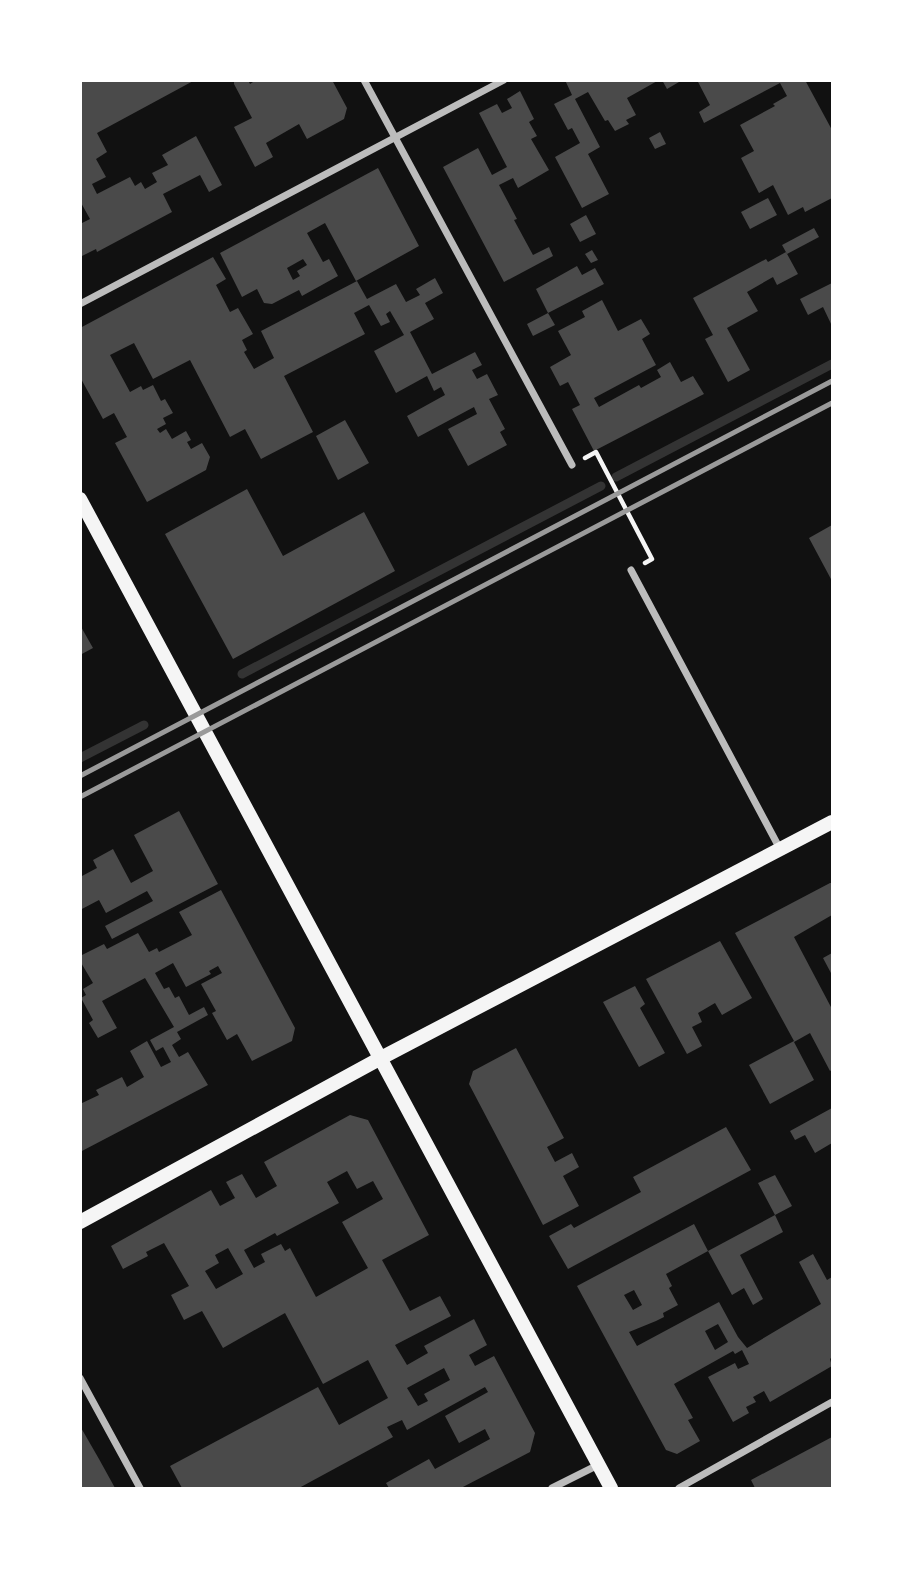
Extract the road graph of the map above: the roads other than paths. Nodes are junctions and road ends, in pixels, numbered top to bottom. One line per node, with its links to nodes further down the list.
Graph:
1 (364, 80): 3 (street)
2 (504, 80): 3 (street)
3 (395, 138): 4 (street); 5 (street)
4 (80, 304)
5 (572, 464)
6 (80, 499): 10 (main road)
7 (631, 570): 9 (street)
8 (832, 822): 9 (main road)
9 (780, 849): 10 (main road)
10 (381, 1058): 11 (main road); 14 (main road)
11 (80, 1222)
12 (80, 1378): 15 (street)
13 (832, 1402): 18 (street)
14 (598, 1465): 16 (street); 17 (main road)
15 (140, 1489)
16 (552, 1489)
17 (611, 1489)
18 (679, 1489)

